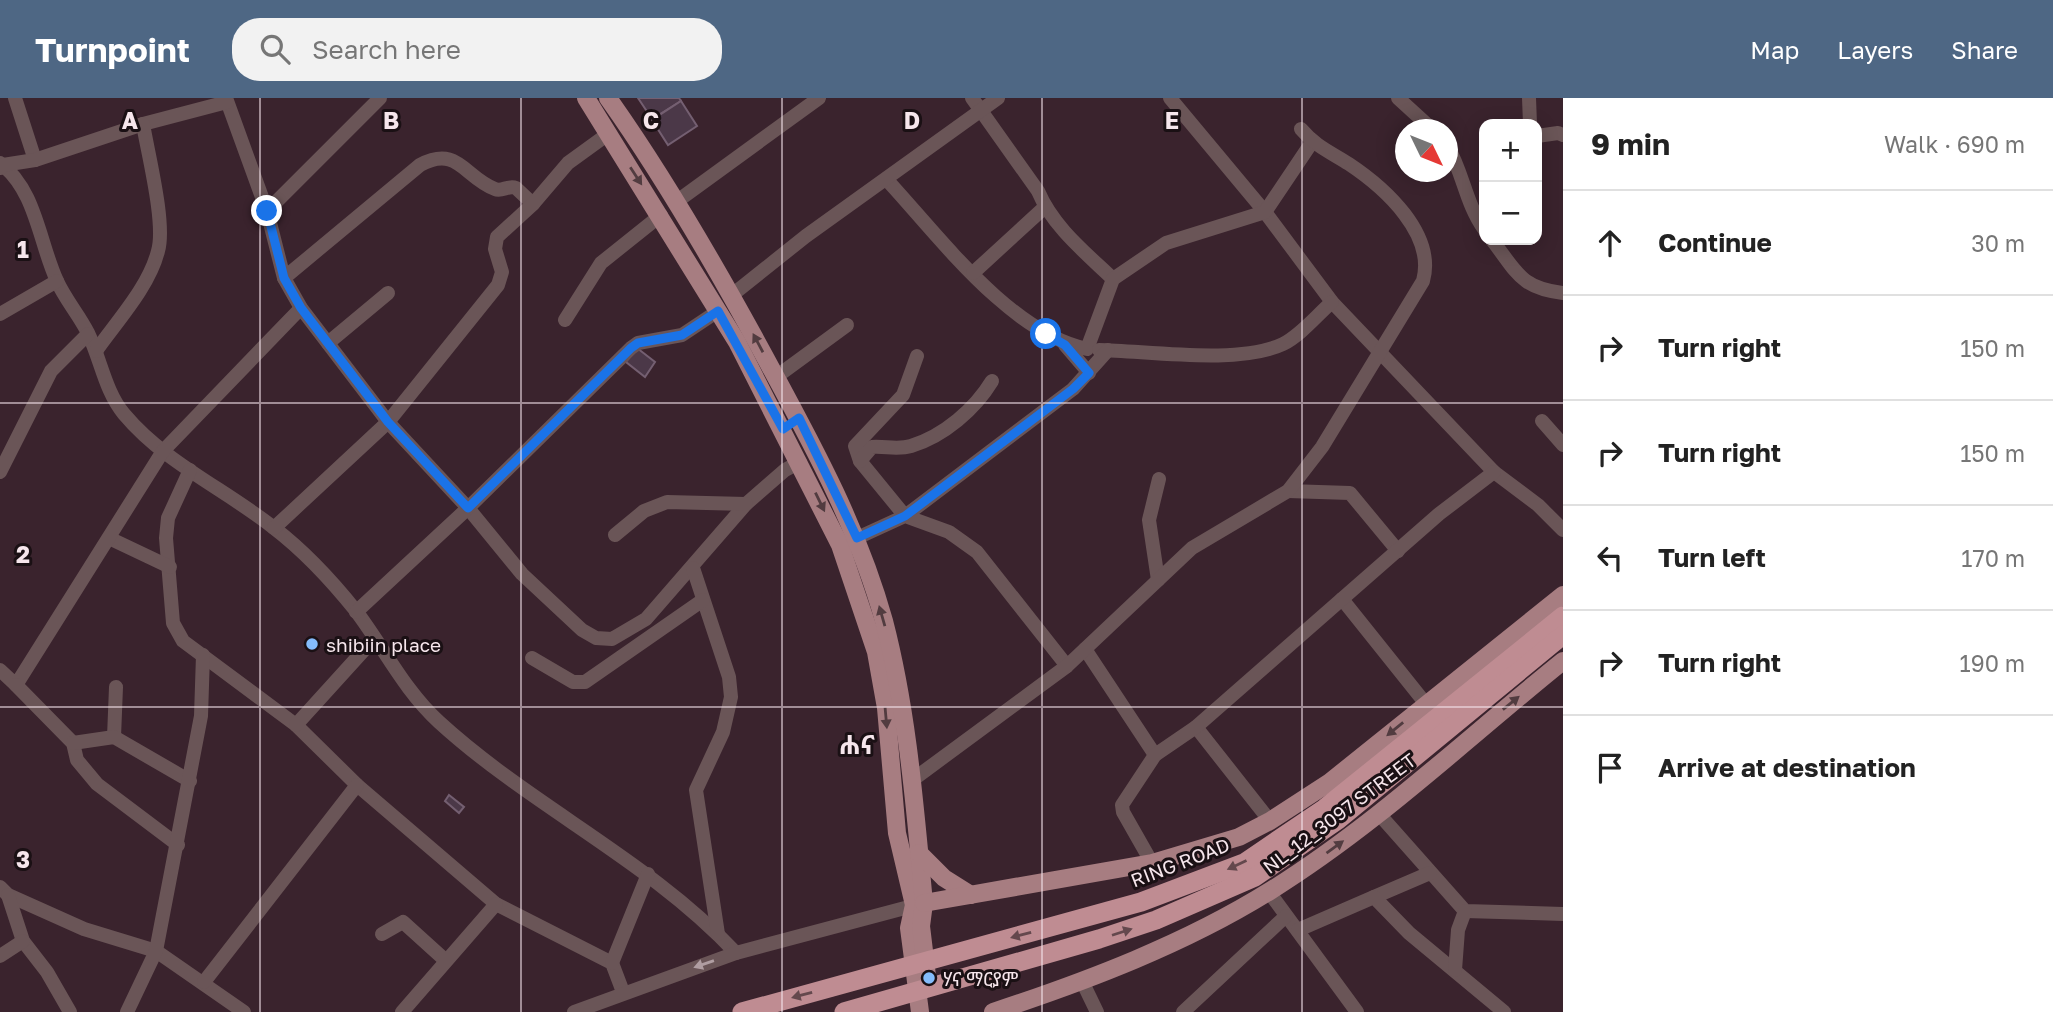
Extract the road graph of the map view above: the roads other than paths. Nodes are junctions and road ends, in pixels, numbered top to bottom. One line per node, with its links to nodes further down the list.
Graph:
1 (15, 98): 20 (street)
2 (586, 98): 16 (main road)
3 (608, 98): 24 (main road)
4 (819, 98): 24 (street)
5 (998, 98): 11 (street)
6 (1170, 98): 28 (street)
7 (1398, 98): 12 (street)
8 (1529, 98): 13 (street)
9 (378, 99): 27 (street)
10 (226, 100): 14 (street); 27 (street)
11 (976, 104): 23 (street); 26 (street)
12 (1421, 119)
13 (1530, 119)
14 (144, 124): 20 (street); 51 (street)
15 (1301, 129): 19 (street)
16 (608, 134): 25 (street); 29 (main road, one-way to 29)
17 (1542, 135): 18 (street)
18 (1563, 135)
19 (1311, 142): 28 (street); 49 (street)
20 (35, 160): 21 (street)
21 (1, 166): 35 (street)
22 (1458, 166): 30 (street)
23 (887, 180): 32 (street); 38 (street)
24 (676, 202): 38 (main road)
25 (533, 204): 33 (street); 58 (street)
26 (1045, 207): 32 (street); 34 (street)
27 (267, 211): 33 (street)
28 (1265, 212): 34 (street); 39 (street)
29 (661, 215): 41 (main road); 43 (street)
30 (1479, 220)
31 (1496, 245): 37 (street)
32 (973, 273): 47 (street)
33 (284, 278): 40 (street)
34 (1113, 279): 48 (street)
35 (57, 281): 42 (street); 45 (street)
36 (388, 293): 46 (street)
37 (1563, 293)
38 (732, 295): 54 (main road, one-way to 38)
39 (1332, 302): 49 (street); 50 (street)
40 (301, 308): 46 (street); 61 (street)
41 (718, 311): 59 (main road); 70 (street)
42 (0, 314)
43 (565, 320)
44 (847, 325): 54 (street)
45 (88, 334): 51 (street); 65 (street)
46 (328, 343): 58 (street)
47 (1065, 345): 48 (street); 53 (street)
48 (1087, 349): 50 (street)
49 (1379, 349): 66 (street); 68 (street)
50 (1108, 350): 53 (street)
51 (96, 351): 61 (street)
52 (917, 356): 62 (street)
53 (1089, 373): 71 (street)
54 (776, 377): 56 (main road)
55 (992, 381): 62 (street)
56 (799, 418): 59 (main road); 75 (main road)
57 (1542, 421): 60 (street)
58 (388, 422): 70 (street); 72 (street)
59 (783, 429): 63 (main road)
60 (1563, 445)
61 (163, 451): 64 (street); 76 (street)
62 (860, 461): 71 (street)
63 (800, 462): 69 (street); 117 (main road, one-way to 117)
64 (190, 470): 72 (street); 78 (street)
65 (0, 472)
66 (1494, 472): 73 (street); 77 (street)
67 (1159, 479): 80 (street)
68 (1288, 491): 77 (street); 80 (street)
69 (746, 504): 74 (street); 79 (street)
70 (468, 508): 79 (street); 84 (street)
71 (905, 516): 75 (street); 92 (street)
72 (274, 528): 84 (street)
73 (1563, 530)
74 (615, 535)
75 (857, 538): 103 (main road, one-way to 75)
76 (111, 539): 78 (street); 94 (street)
77 (1398, 551): 82 (street)
78 (170, 566): 89 (street)
79 (693, 568): 83 (street)
80 (1158, 580): 88 (street)
81 (1563, 595): 96 (main road)
82 (1342, 599): 96 (street); 98 (street)
83 (703, 600): 90 (street); 124 (street)
84 (356, 612): 87 (street)
85 (1563, 616): 140 (highway, RING ROAD, one-way to 140)
86 (1563, 635): 141 (highway, one-way to 86)
87 (374, 639): 97 (street); 111 (street)
88 (1085, 649): 92 (street); 101 (street)
89 (203, 655): 97 (street); 102 (street)
90 (531, 658)
91 (1563, 661): 105 (main road, NL_12_3097 STREET, one-way to 91)
92 (1067, 666): 103 (street)
93 (0, 670): 94 (street)
94 (16, 685): 100 (street)
95 (116, 687): 99 (street)
96 (1426, 704): 106 (main road, one-way to 106)
97 (296, 725): 104 (street)
98 (1196, 727): 101 (street); 106 (street)
99 (114, 737): 100 (street); 102 (street)
100 (74, 743): 107 (street)
101 (1155, 755): 109 (street)
102 (190, 781): 107 (street)
103 (911, 781): 108 (main road)
104 (357, 785): 116 (street); 133 (street)
105 (1379, 814): 110 (street); 113 (main road, NL_12_3097 STREET, one-way to 105)
106 (1270, 821): 109 (main road)
107 (177, 845): 126 (street)
108 (919, 853): 114 (main road); 117 (main road)
109 (1152, 863): 114 (main road)
110 (1430, 873): 115 (street); 118 (street)
111 (649, 874): 124 (street); 130 (street)
112 (4, 891): 125 (street); 126 (street)
113 (1269, 892): 120 (street); 132 (main road, NL_12_3097 STREET)
114 (971, 895): 117 (main road)
115 (1374, 897): 122 (street); 131 (street)
116 (496, 904): 129 (street); 130 (street)
117 (919, 904): 121 (main road); 127 (street)
118 (1465, 911): 119 (street); 131 (street)
119 (1563, 914)
120 (1286, 916): 122 (street); 146 (street)
121 (915, 927): 142 (main road); 143 (main road)
122 (1298, 930): 147 (street)
123 (382, 934): 129 (street)
124 (718, 934): 127 (street)
125 (23, 941): 128 (street); 135 (street)
126 (156, 951): 133 (street); 136 (street)
127 (736, 953): 134 (street, one-way to 134)
128 (0, 956)
129 (445, 960): 138 (street)
130 (612, 963): 134 (street)
131 (1455, 970): 148 (street)
132 (1082, 981): 144 (main road, NL_12_3097 STREET); 145 (street)
133 (204, 982): 137 (street)
134 (623, 992): 139 (street)
135 (70, 1012)
136 (127, 1012)
137 (244, 1012)
138 (402, 1012)
139 (574, 1012)
140 (742, 1012)
141 (844, 1012)
142 (920, 1012)
143 (932, 1012)
144 (993, 1012)
145 (1097, 1012)
146 (1184, 1012)
147 (1356, 1012)
148 (1504, 1012)

